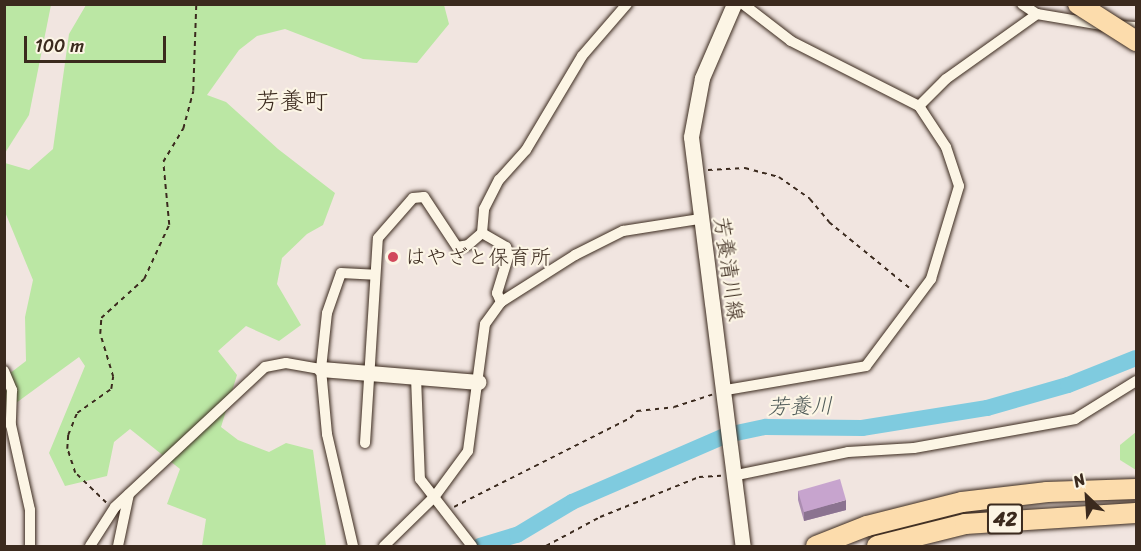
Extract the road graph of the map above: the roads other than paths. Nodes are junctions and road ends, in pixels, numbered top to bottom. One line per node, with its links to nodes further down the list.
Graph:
1 (627, 4): 13 (street)
2 (734, 4): 12 (main road, 芳養清川線)
3 (743, 4): 11 (street)
4 (1022, 4): 7 (street)
5 (1078, 4): 10 (highway, bridge)
6 (1103, 4): 8 (street)
7 (1036, 14): 8 (street); 11 (street)
8 (1100, 25): 9 (street)
9 (1137, 27)
10 (1137, 41)
11 (919, 106): 22 (street)
12 (700, 219): 15 (street); 22 (main road, 芳養清川線)
13 (482, 233): 14 (street); 15 (street)
14 (375, 275): 16 (street); 18 (street)
15 (501, 302): 21 (street)
16 (321, 369): 18 (main road); 26 (street); 33 (street)
17 (4, 371): 30 (street)
18 (369, 373): 19 (main road); 23 (street)
19 (416, 376): 21 (main road); 27 (street)
20 (1137, 381): 24 (street)
21 (478, 382): 27 (street)
22 (727, 395): 24 (main road, 芳養清川線)
23 (365, 443)
24 (737, 472): 36 (main road, 芳養清川線)
25 (1137, 489): 37 (highway)
26 (129, 494): 31 (street); 32 (street)
27 (435, 496): 34 (street); 35 (street)
28 (1137, 513): 38 (highway, 42)
29 (1137, 525): 39 (highway)
30 (30, 546)
31 (90, 546)
32 (118, 546)
33 (353, 546)
34 (384, 546)
35 (472, 546)
36 (743, 546)
37 (816, 546)
38 (877, 546)
39 (918, 546)

